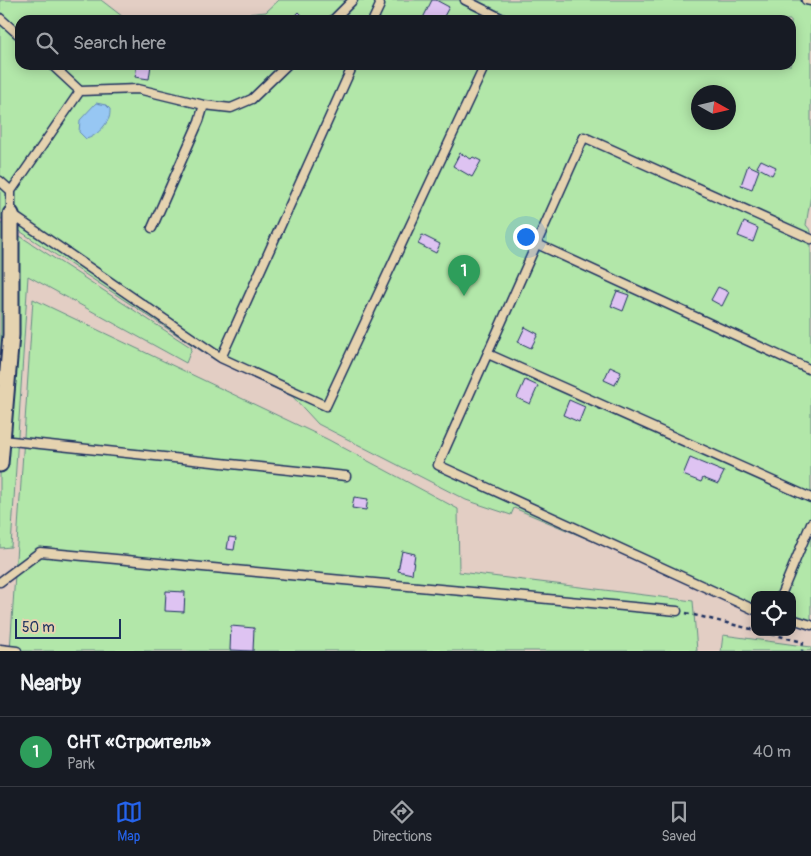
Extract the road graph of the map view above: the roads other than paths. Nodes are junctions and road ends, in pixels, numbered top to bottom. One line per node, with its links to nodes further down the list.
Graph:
1 (353, 0): 6 (lane)
2 (379, 0): 7 (lane)
3 (465, 0): 8 (lane)
4 (806, 0): 5 (lane)
5 (811, 1)
6 (338, 15)
7 (375, 15)
8 (495, 15)
9 (0, 18): 10 (lane)
10 (15, 32)
11 (57, 70): 15 (lane)
12 (282, 70): 16 (lane)
13 (351, 70): 24 (lane)
14 (483, 70): 24 (lane)
15 (80, 91): 16 (lane); 18 (lane)
16 (204, 105): 20 (lane)
17 (0, 181): 18 (lane)
18 (11, 191): 19 (lane)
19 (11, 214): 24 (lane); 26 (street)
20 (152, 228)
21 (811, 239): 22 (lane)
22 (537, 244): 23 (lane); 25 (lane)
23 (488, 354): 29 (lane); 33 (lane)
24 (221, 358)
25 (811, 370)
26 (2, 440): 27 (street); 28 (lane)
27 (0, 464)
28 (346, 476)
29 (811, 498)
30 (811, 523): 32 (lane)
31 (0, 582): 34 (lane)
32 (783, 591)
33 (751, 608)
34 (677, 611)
35 (796, 620): 36 (lane)
36 (811, 625)
37 (0, 650): 38 (lane)
38 (17, 651)

